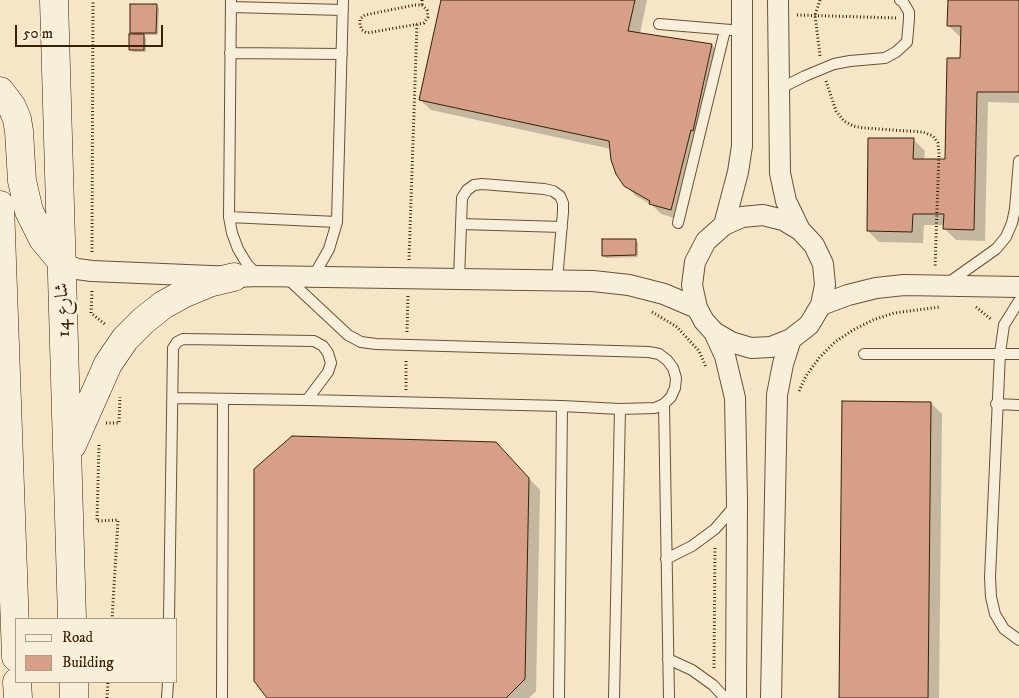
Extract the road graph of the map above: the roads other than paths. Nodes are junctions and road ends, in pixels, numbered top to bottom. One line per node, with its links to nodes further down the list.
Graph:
1 (54, 0): 22 (main road, شارع 14)
2 (742, 0): 8 (street)
3 (900, 0): 11 (lane)
4 (231, 3): 5 (lane); 9 (lane)
5 (343, 5): 10 (lane)
6 (778, 7): 11 (street)
7 (659, 24): 8 (lane)
8 (733, 31): 18 (lane); 19 (street)
9 (230, 53): 10 (lane); 15 (lane)
10 (342, 54): 16 (lane)
11 (779, 89): 21 (street)
12 (0, 91): 22 (main road)
13 (1019, 161): 28 (lane)
14 (0, 205): 51 (main road)
15 (229, 217): 16 (lane); 24 (lane)
16 (336, 222): 25 (lane)
17 (461, 224): 20 (lane); 20 (lane); 26 (lane)
18 (678, 224)
19 (724, 225): 21 (street); 32 (street)
20 (562, 227): 27 (lane)
21 (800, 230): 31 (street)
22 (63, 263): 24 (street); 46 (main road, شارع 14)
23 (285, 276): 24 (street); 25 (street); 41 (lane)
24 (246, 277): 46 (main road)
25 (312, 277): 26 (street)
26 (459, 279): 27 (street)
27 (557, 280): 32 (street)
28 (940, 285): 29 (street); 31 (street)
29 (1019, 287)
30 (1019, 301): 36 (lane)
31 (821, 305): 34 (street)
32 (697, 308): 33 (street)
33 (714, 332): 34 (street); 47 (street)
34 (791, 340): 66 (street)
35 (864, 354): 36 (lane)
36 (1000, 354): 37 (lane); 42 (lane)
37 (1019, 354)
38 (173, 398): 39 (lane); 40 (lane); 50 (lane)
39 (223, 398): 40 (lane); 60 (lane)
40 (308, 400): 44 (lane)
41 (664, 404): 45 (lane); 48 (lane)
42 (996, 404): 43 (lane); 52 (lane)
43 (1019, 405)
44 (562, 406): 45 (lane); 61 (lane)
45 (620, 410): 62 (lane)
46 (68, 453): 49 (main road, شارع 14)
47 (737, 502): 48 (lane); 65 (street)
48 (666, 559): 53 (lane)
49 (72, 618)
50 (169, 618)
51 (15, 629)
52 (1019, 640)
53 (668, 659): 63 (lane); 64 (lane)
54 (17, 683): 57 (main road)
55 (74, 683): 58 (main road)
56 (168, 683): 59 (lane)
57 (18, 698)
58 (74, 698)
59 (167, 698)
60 (222, 698)
61 (559, 698)
62 (614, 698)
63 (669, 698)
64 (725, 698)
65 (736, 698)
66 (772, 698)

